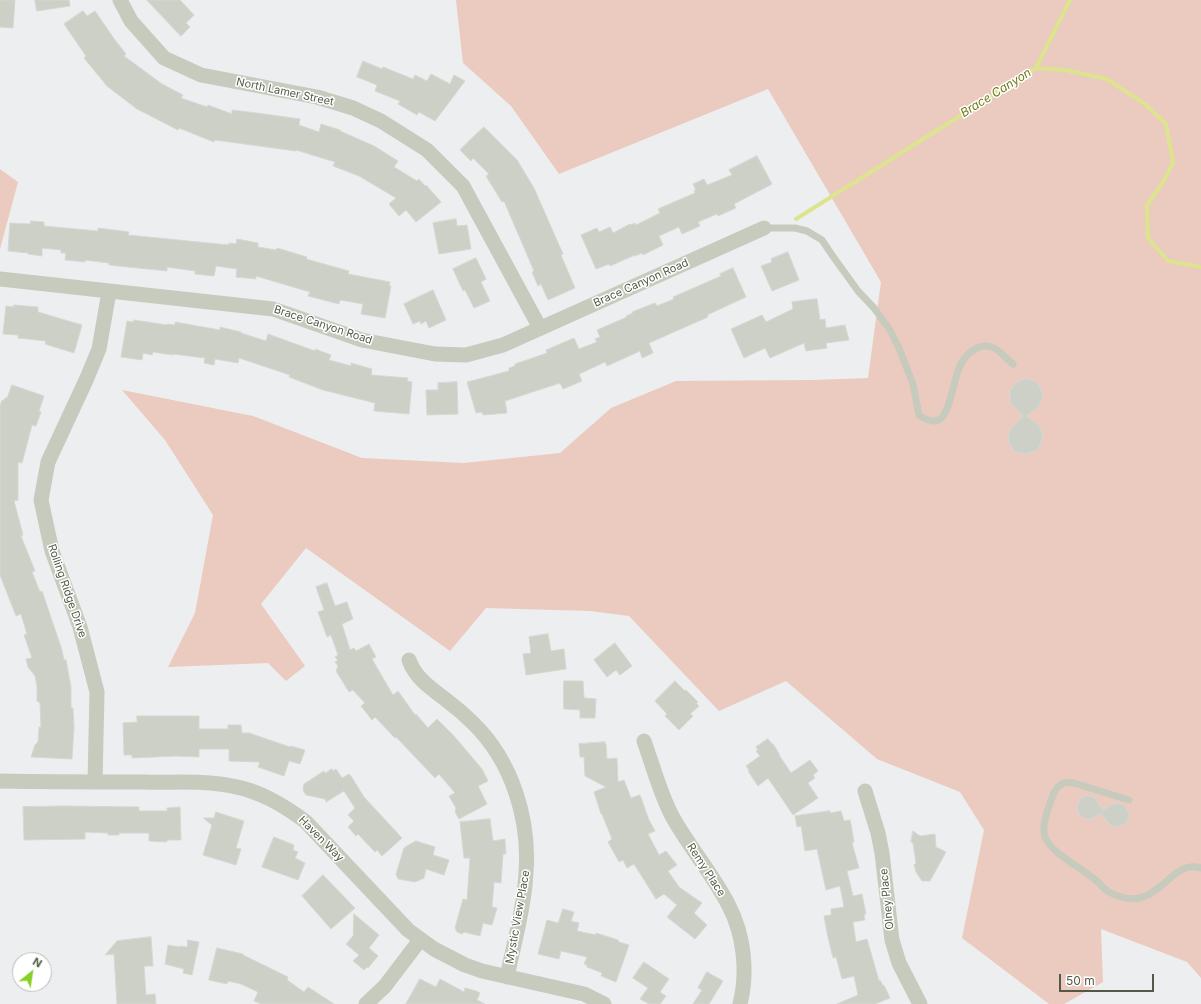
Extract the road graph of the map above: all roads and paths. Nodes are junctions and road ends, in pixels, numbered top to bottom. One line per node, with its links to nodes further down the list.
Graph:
1 (120, 0): 5 (street, North Lamer Street)
2 (764, 228): 5 (street, Brace Canyon Road); 6 (lane)
3 (0, 279): 4 (street, Brace Canyon Road)
4 (110, 292): 5 (street, Brace Canyon Road); 10 (street, Rolling Ridge Drive)
5 (540, 328)
6 (1013, 364)
7 (409, 660): 15 (street, Mystic View Place)
8 (644, 741): 18 (street, Remy Place)
9 (0, 781): 10 (street, Haven Way)
10 (95, 782): 14 (street, Haven Way)
11 (865, 791): 19 (street, Olney Place)
12 (1129, 800): 13 (lane)
13 (1201, 868)
14 (420, 940): 15 (street, Haven Way); 16 (street)
15 (507, 977): 17 (street, Haven Way)
16 (366, 1004)
17 (604, 1004)
18 (740, 1004)
19 (920, 1004)

